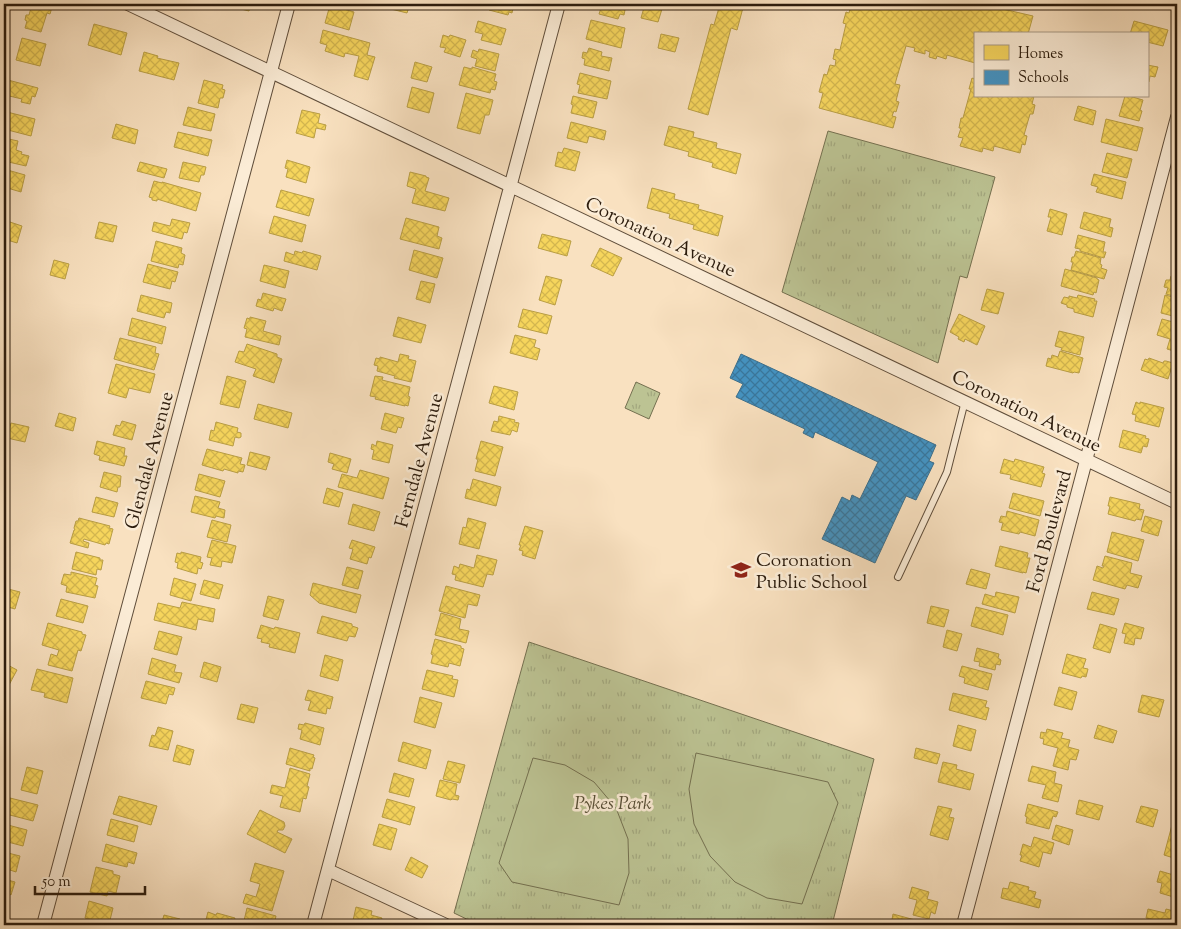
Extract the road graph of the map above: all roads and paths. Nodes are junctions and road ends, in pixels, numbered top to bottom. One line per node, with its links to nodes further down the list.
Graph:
1 (128, 4): 4 (street, Coronation Avenue)
2 (289, 4): 4 (street, Glendale Avenue)
3 (559, 4): 6 (street, Ferndale Avenue)
4 (271, 72): 6 (street, Coronation Avenue); 12 (street, Glendale Avenue)
5 (1177, 116): 8 (street, Ford Boulevard)
6 (510, 186): 7 (street, Coronation Avenue); 11 (street, Ferndale Avenue)
7 (965, 401): 8 (street, Coronation Avenue); 10 (lane)
8 (1086, 459): 9 (street, Coronation Avenue); 15 (street, Ford Boulevard)
9 (1177, 503)
10 (898, 577)
11 (328, 870): 13 (street, Ferndale Avenue); 14 (street)
12 (43, 925)
13 (313, 925)
14 (446, 925)
15 (963, 925)

